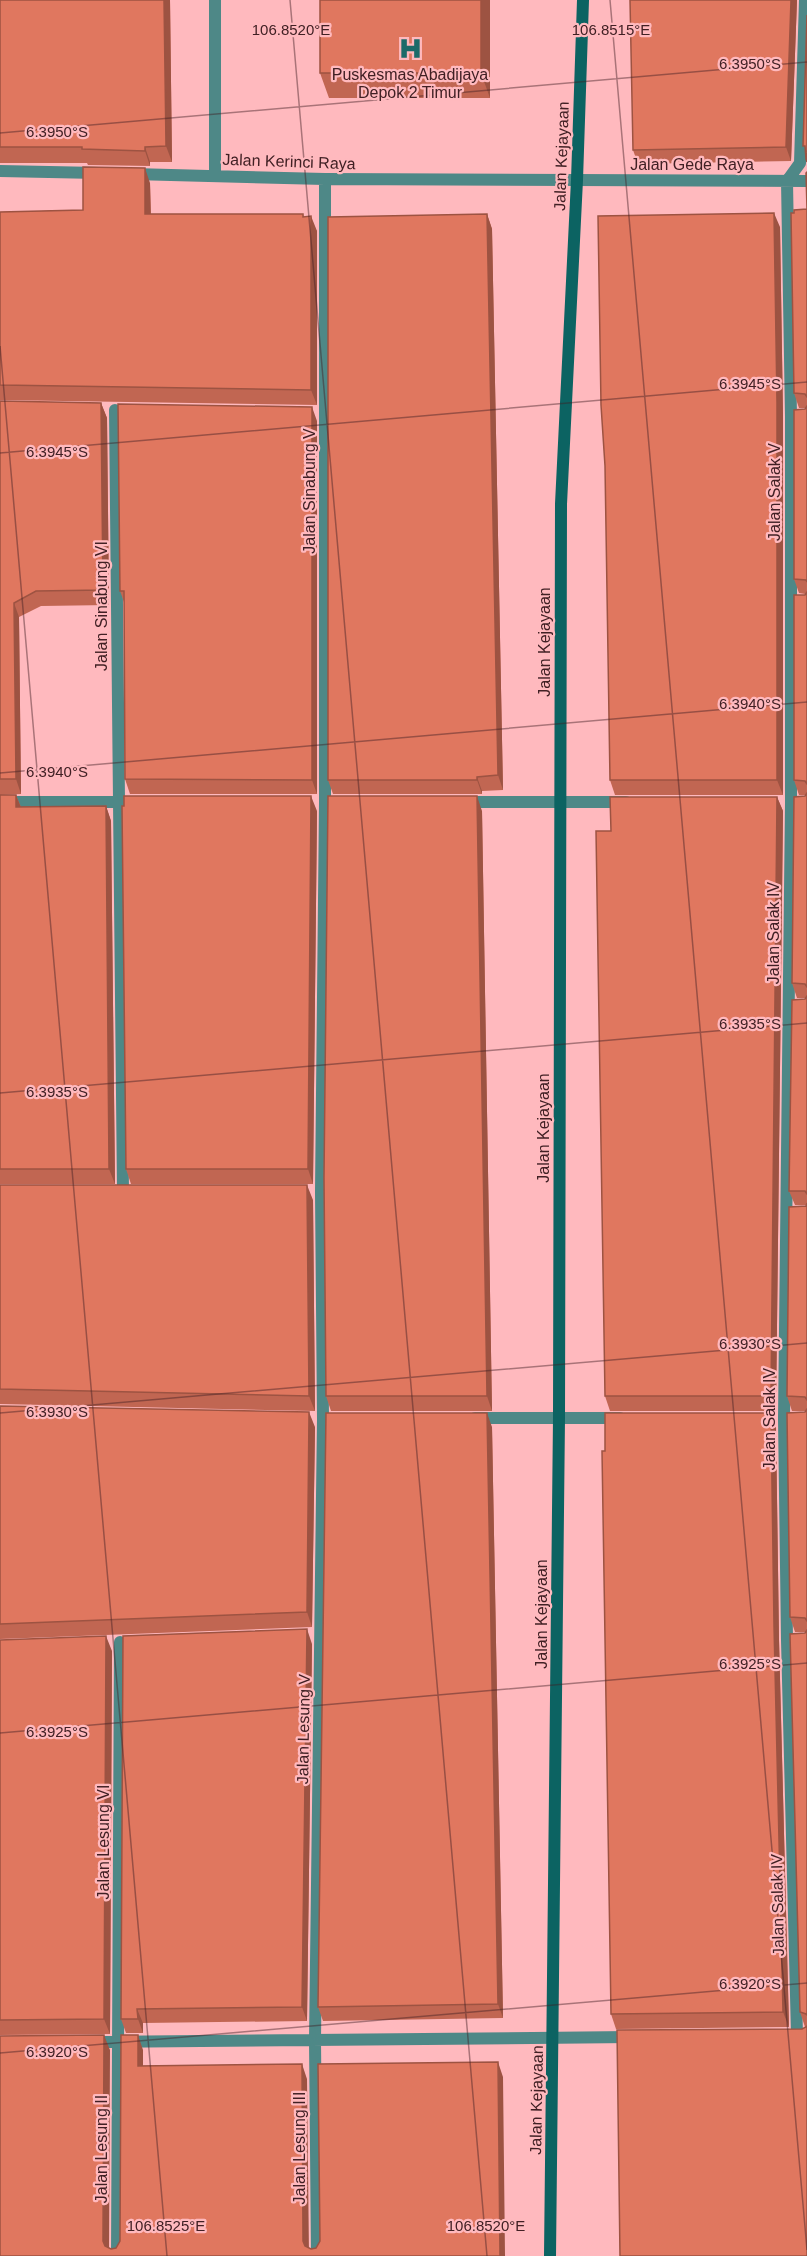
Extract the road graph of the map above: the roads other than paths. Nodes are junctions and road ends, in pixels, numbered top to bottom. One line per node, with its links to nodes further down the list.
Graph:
1 (215, 0): 5 (street)
2 (583, 0): 7 (street, Jalan Kejayaan)
3 (805, 0): 8 (street)
4 (0, 171): 5 (street, Jalan Kerinci Raya)
5 (215, 176): 6 (street, Jalan Kerinci Raya)
6 (325, 179): 7 (street, Jalan Kerinci Raya); 24 (street, Jalan Sinabung V)
7 (577, 180): 8 (street, Jalan Gede Raya); 19 (street, Jalan Kejayaan)
8 (787, 181): 9 (street, Jalan Gede Raya); 11 (street, Jalan Salak V)
9 (807, 181)
10 (115, 410): 16 (street, Jalan Sinabung VI)
11 (791, 416): 12 (street); 13 (street, Jalan Salak V)
12 (807, 416)
13 (791, 602): 14 (street); 21 (street, Jalan Salak V)
14 (807, 602)
15 (0, 802): 16 (street)
16 (119, 802): 17 (street); 23 (street, Jalan Sinabung VI)
17 (153, 802)
18 (454, 802): 19 (street)
19 (559, 802): 20 (street); 26 (street, Jalan Kejayaan)
20 (640, 802)
21 (785, 803): 22 (street); 29 (street, Jalan Salak IV)
22 (807, 803)
23 (123, 1192)
24 (315, 1192): 32 (street, Jalan Lesung V)
25 (464, 1418): 26 (street)
26 (559, 1418): 27 (street); 31 (street, Jalan Kejayaan)
27 (630, 1418)
28 (121, 1642): 34 (street, Jalan Lesung VI)
29 (796, 2035)
30 (641, 2037): 31 (street)
31 (553, 2038): 32 (street); 37 (street, Jalan Kejayaan)
32 (315, 2040): 34 (street); 36 (street, Jalan Lesung III)
33 (82, 2042): 34 (street)
34 (118, 2042): 35 (street, Jalan Lesung II)
35 (117, 2256)
36 (317, 2256)
37 (550, 2256)

